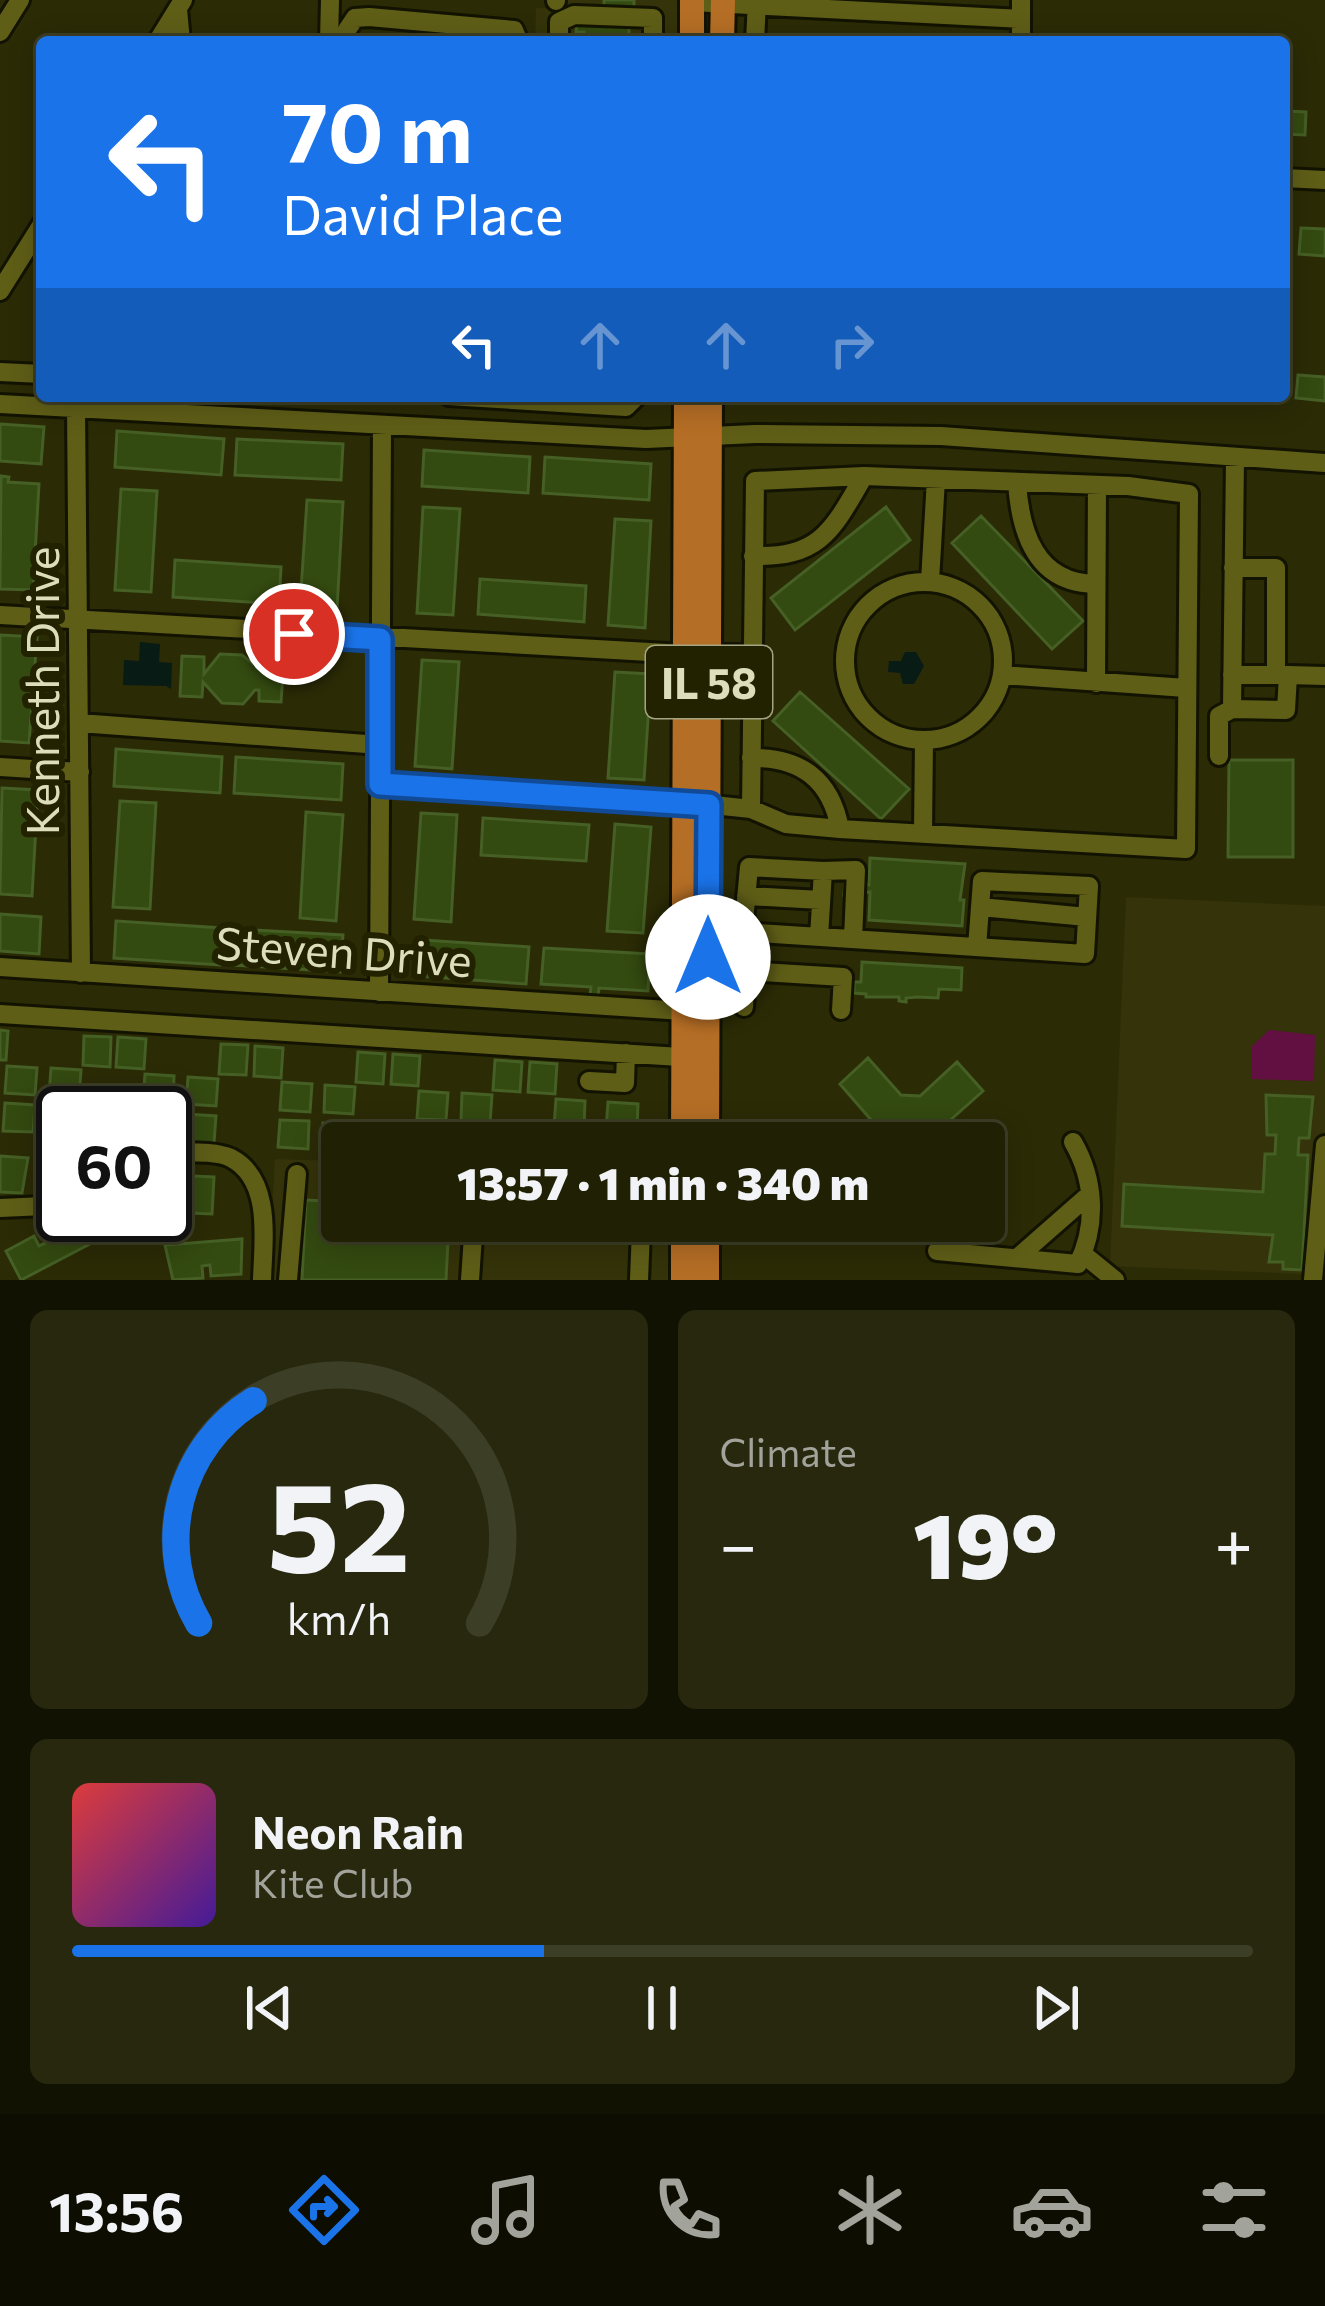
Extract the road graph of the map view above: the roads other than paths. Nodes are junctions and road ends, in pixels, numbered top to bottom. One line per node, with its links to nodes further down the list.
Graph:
1 (20, 0): 8 (street)
2 (330, 0): 11 (street)
3 (692, 1): 4 (street); 16 (main road)
4 (723, 2): 5 (street); 17 (main road)
5 (756, 2): 7 (street); 18 (street)
6 (181, 4): 9 (street); 10 (street)
7 (1021, 10)
8 (0, 32)
9 (161, 36)
10 (181, 36)
11 (329, 36)
12 (346, 36): 13 (street)
13 (516, 36)
14 (559, 36): 15 (street)
15 (653, 36)
16 (692, 36)
17 (722, 36)
18 (755, 36)
19 (1290, 178): 20 (street)
20 (1325, 180)
21 (36, 235): 22 (street)
22 (0, 291)
23 (0, 372): 24 (street)
24 (36, 374)
25 (546, 402): 26 (street)
26 (631, 402)
27 (688, 402): 32 (main road, IL 58)
28 (708, 402): 32 (main road, IL 58)
29 (0, 404): 30 (street)
30 (76, 408): 31 (street); 46 (street, Kenneth Drive)
31 (382, 427): 32 (street); 47 (street)
32 (698, 437): 33 (street); 48 (main road, IL 58)
33 (1142, 452): 34 (street); 40 (street)
34 (1234, 458): 35 (street); 42 (street)
35 (1325, 463)
36 (864, 476): 37 (street); 41 (street); 41 (street)
37 (936, 479): 38 (street); 43 (street)
38 (1017, 482): 39 (street); 44 (street)
39 (1097, 485): 40 (street); 44 (street)
40 (1138, 488): 55 (street)
41 (753, 556): 49 (street)
42 (1233, 568): 51 (street); 52 (street)
43 (930, 581): 50 (street); 58 (street)
44 (1096, 584): 54 (street)
45 (0, 615): 46 (street)
46 (78, 620): 47 (street); 57 (street, Kenneth Drive)
47 (380, 639): 48 (street); 59 (street)
48 (697, 654): 49 (street); 65 (main road, IL 58)
49 (752, 654): 61 (street)
50 (1002, 675): 54 (street); 58 (street)
51 (1232, 675): 52 (street); 56 (street)
52 (1282, 675): 53 (street); 56 (street)
53 (1325, 676)
54 (1096, 683): 55 (street)
55 (1186, 688): 68 (street)
56 (1232, 709): 60 (street)
57 (80, 723): 59 (street); 63 (street, Kenneth Drive)
58 (924, 740): 68 (street)
59 (380, 746): 64 (street)
60 (1219, 756)
61 (751, 758): 66 (street); 67 (street)
62 (0, 767): 63 (street)
63 (80, 772): 80 (street, Kenneth Drive)
64 (380, 784): 65 (street); 81 (street)
65 (697, 803): 66 (street); 74 (main road, IL 58); 84 (main road, IL 58)
66 (751, 809): 67 (street)
67 (840, 829): 68 (street)
68 (923, 833)
69 (823, 871): 70 (street); 71 (street); 77 (street)
70 (746, 896): 71 (street); 75 (street)
71 (821, 900): 76 (street)
72 (980, 907): 73 (street); 73 (street); 78 (street)
73 (1087, 917): 78 (street)
74 (708, 926): 75 (street); 87 (main road, IL 58)
75 (743, 932): 76 (street)
76 (819, 937): 77 (street)
77 (853, 939): 78 (street)
78 (977, 947)
79 (0, 967): 80 (street, Steven Drive)
80 (80, 973): 81 (street, Steven Drive)
81 (379, 992): 84 (street, Steven Drive)
82 (744, 1007): 83 (street)
83 (841, 1010)
84 (684, 1011): 87 (main road, IL 58)
85 (0, 1014): 86 (street)
86 (626, 1053): 87 (street); 88 (street)
87 (696, 1058): 89 (main road, IL 58); 90 (main road, IL 58)
88 (589, 1082)
89 (686, 1122)
90 (704, 1122)
91 (1073, 1142): 95 (street)
92 (1325, 1145): 112 (street)
93 (192, 1154): 105 (street)
94 (297, 1174): 106 (street)
95 (1090, 1194): 103 (street); 104 (street)
96 (36, 1206): 97 (street)
97 (0, 1208)
98 (473, 1242): 107 (street)
99 (640, 1242): 108 (street)
100 (683, 1242): 109 (main road)
101 (707, 1242): 110 (main road)
102 (937, 1251): 104 (street)
103 (1083, 1254): 104 (street); 111 (street)
104 (1016, 1258)
105 (262, 1280)
106 (289, 1280)
107 (470, 1280)
108 (639, 1280)
109 (683, 1280)
110 (708, 1280)
111 (1115, 1280)
112 (1313, 1280)

